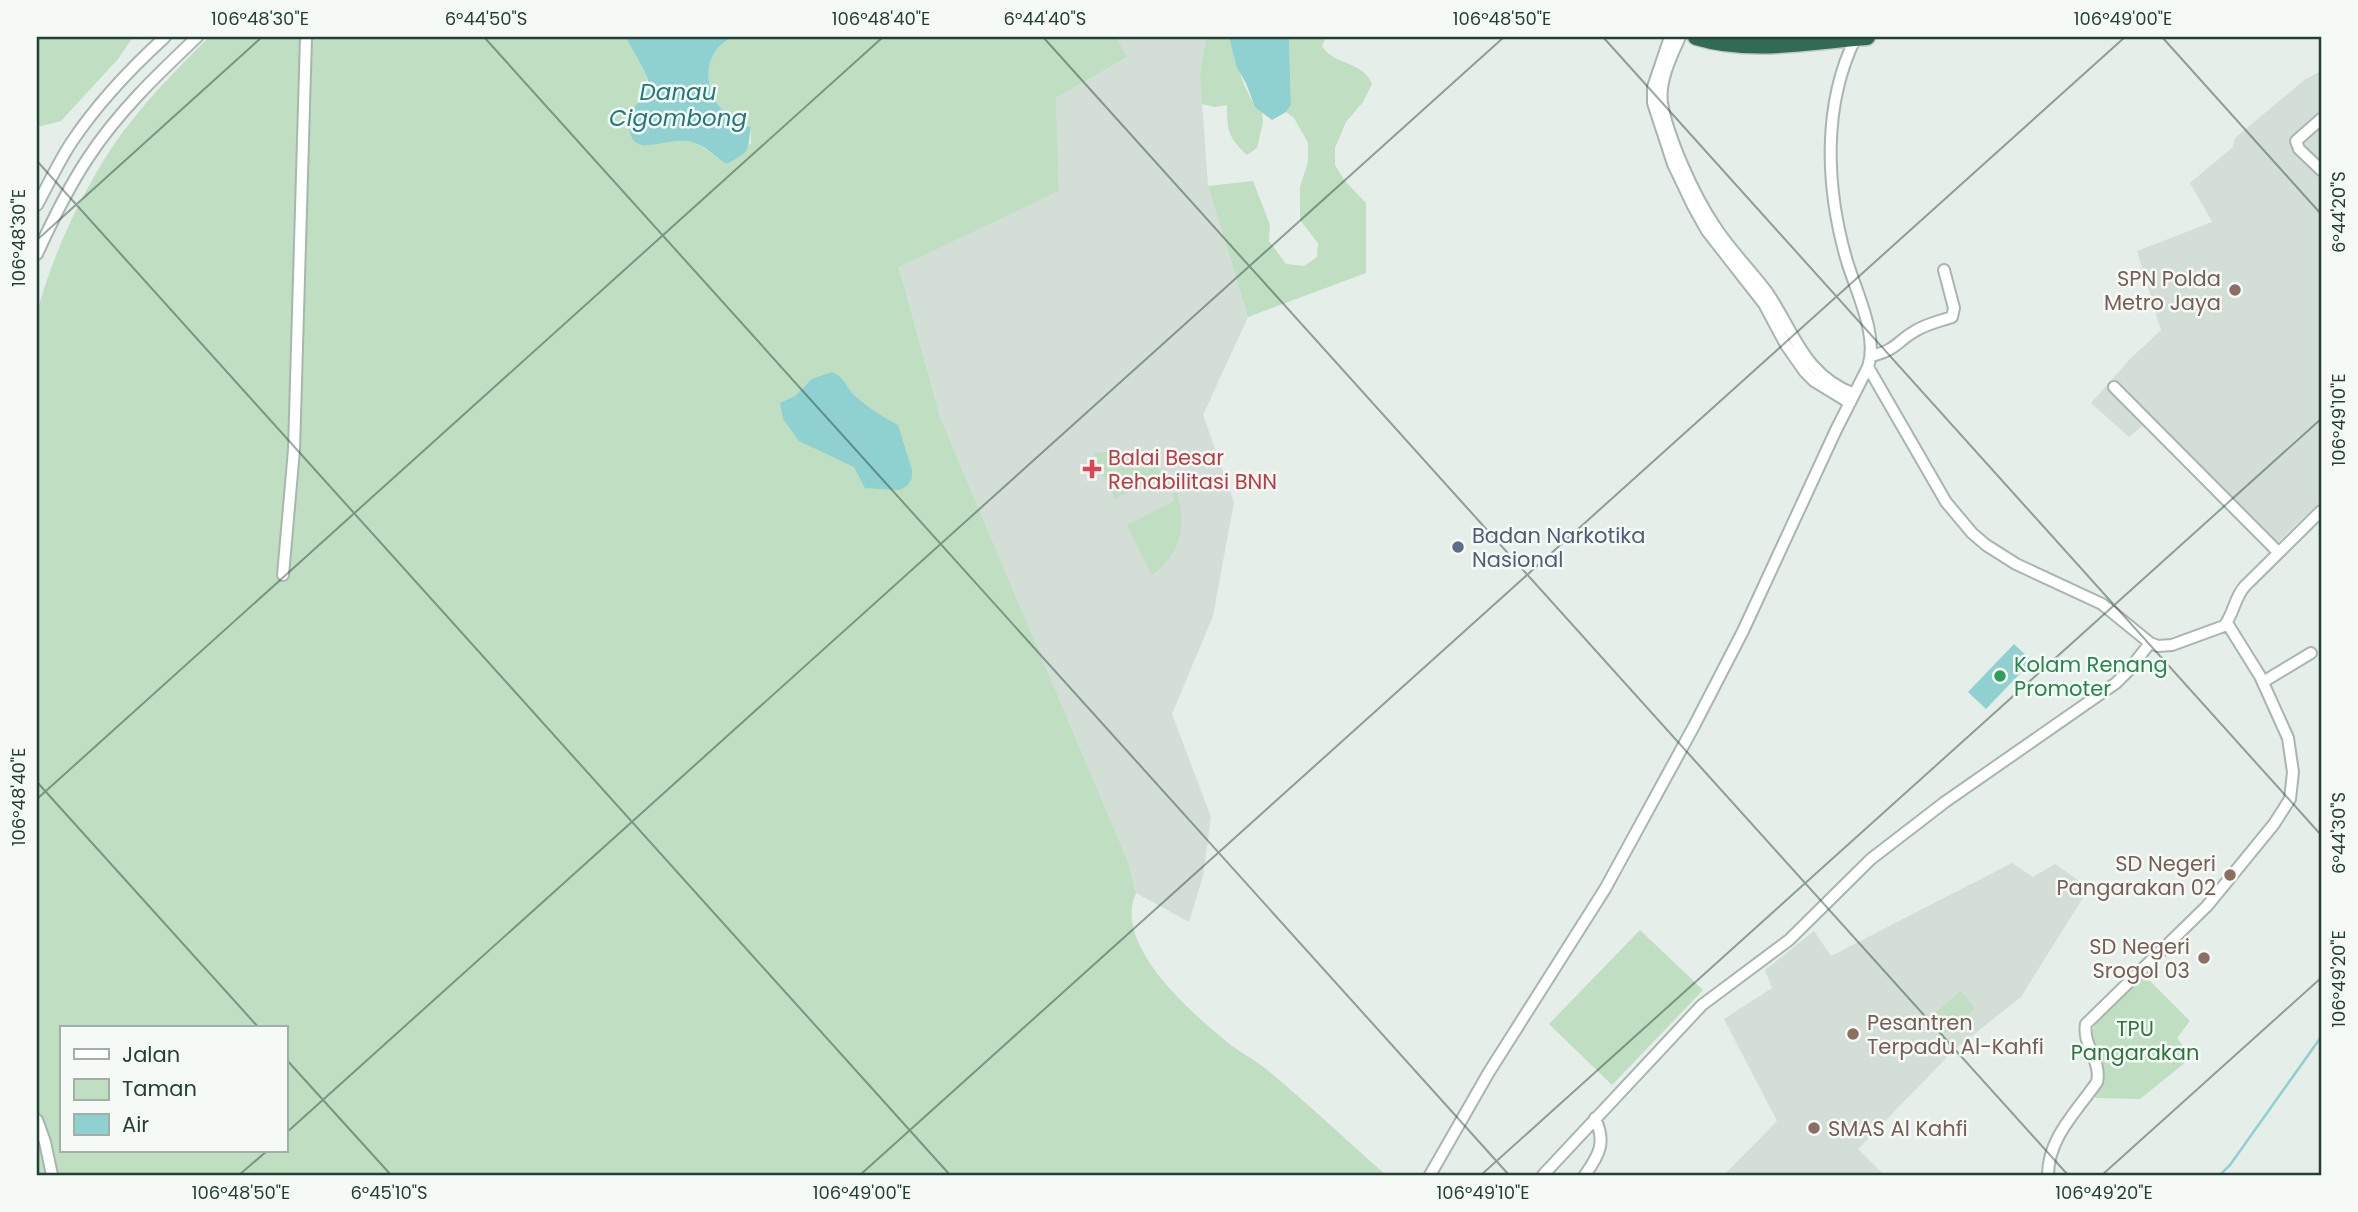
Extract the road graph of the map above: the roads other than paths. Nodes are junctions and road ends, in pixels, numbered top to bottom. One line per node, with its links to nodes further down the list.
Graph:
1 (164, 37): 11 (street)
2 (197, 37): 12 (street)
3 (306, 37): 20 (street)
4 (1670, 37): 14 (street)
5 (1680, 37): 14 (street)
6 (1696, 37): 7 (highway)
7 (1856, 37): 8 (highway); 15 (street)
8 (1867, 37)
9 (2321, 119): 10 (street)
10 (2321, 170)
11 (37, 205)
12 (37, 254)
13 (1944, 270): 15 (street)
14 (1768, 302): 17 (street)
15 (1870, 361): 17 (street); 22 (street)
16 (2114, 387): 19 (street)
17 (1852, 399): 28 (street)
18 (2321, 511): 19 (street)
19 (2278, 552): 21 (street)
20 (283, 575)
21 (2227, 623): 22 (street); 24 (street)
22 (2150, 643): 25 (street)
23 (2311, 653): 24 (street)
24 (2263, 682): 31 (street)
25 (1595, 1118): 29 (street); 30 (street)
26 (37, 1120): 27 (street)
27 (52, 1175)
28 (1430, 1175)
29 (1543, 1175)
30 (1585, 1175)
31 (2048, 1175)

